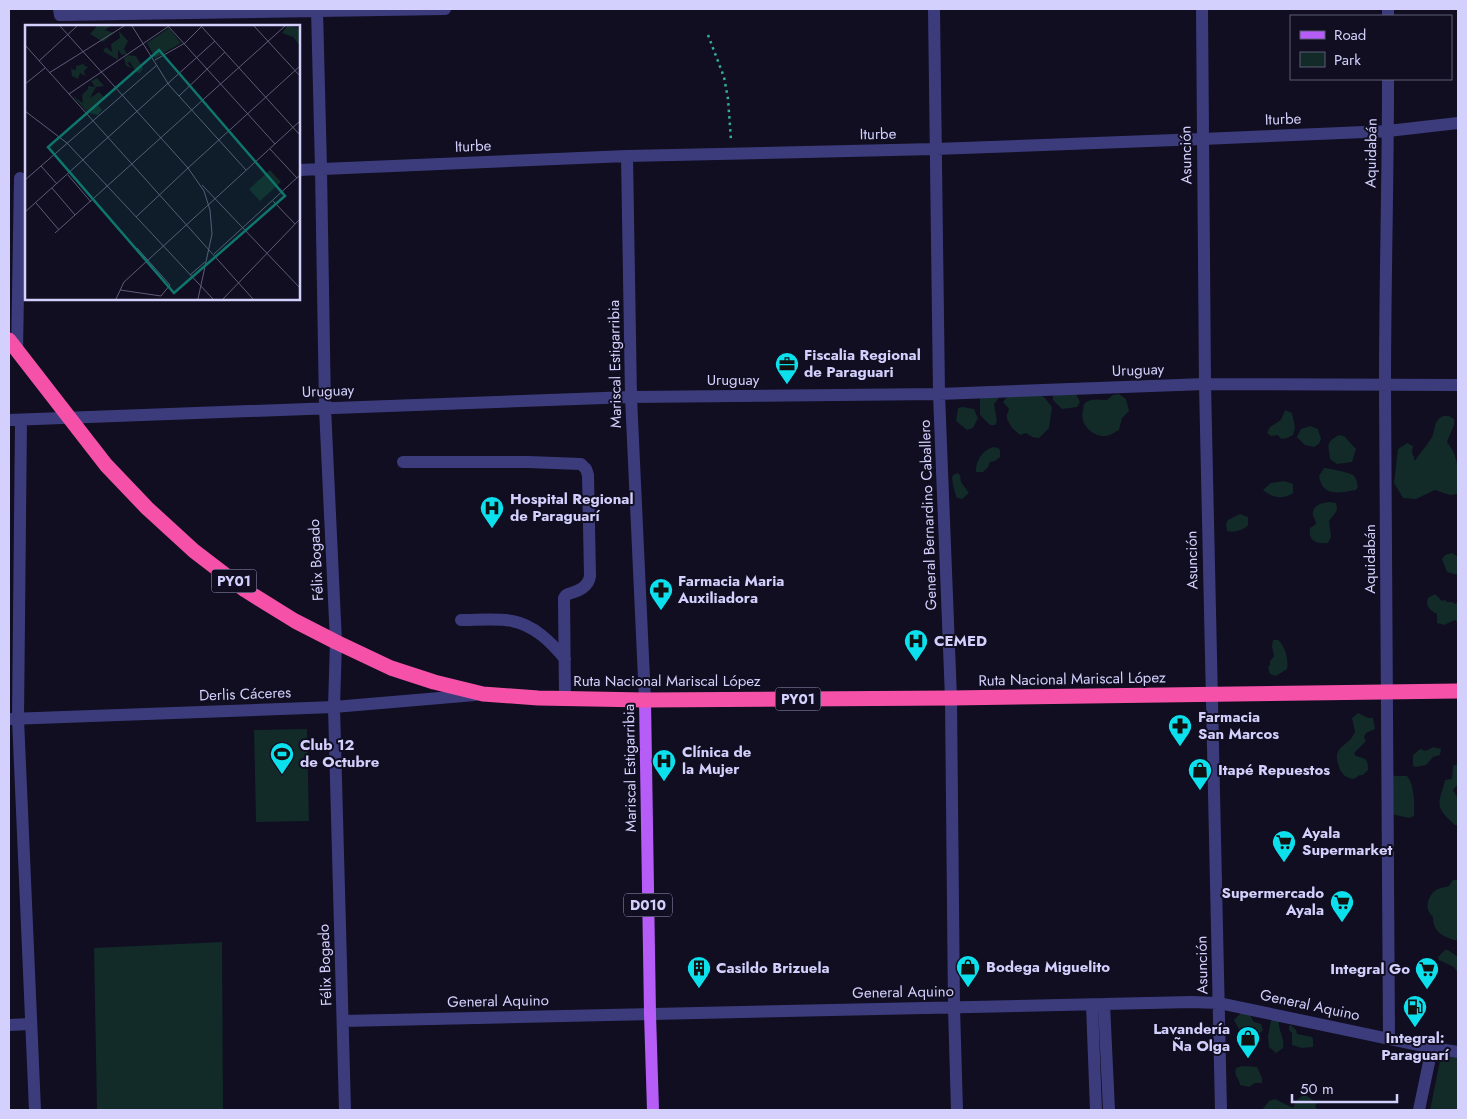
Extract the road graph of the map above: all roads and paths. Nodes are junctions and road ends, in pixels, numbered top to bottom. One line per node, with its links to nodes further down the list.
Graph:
1 (59, 9): 5 (street)
2 (444, 9): 5 (street)
3 (934, 9): 11 (street, General Bernardino Caballero)
4 (1202, 9): 10 (street, Asunción)
5 (317, 10): 14 (street, Félix Bogado)
6 (708, 35): 12 (path)
7 (1388, 80): 9 (street, Aquidabán)
8 (1458, 123): 9 (street, Iturbe)
9 (1388, 131): 10 (street, Iturbe); 20 (street, Aquidabán)
10 (1202, 139): 11 (street, Iturbe); 18 (street, Asunción)
11 (935, 149): 12 (street, Iturbe); 21 (street, General Bernardino Caballero)
12 (732, 154): 13 (street, Iturbe)
13 (627, 156): 14 (street, Iturbe); 22 (street, Mariscal Estigarribia)
14 (322, 169): 15 (street, Iturbe); 23 (street, Félix Bogado)
15 (300, 170)
16 (18, 178): 17 (street)
17 (13, 346): 24 (highway, Ruta Nacional Mariscal López / PY01)
18 (1205, 384): 20 (street, Uruguay); 21 (street, Uruguay); 33 (street, Asunción)
19 (1458, 385): 20 (street, Uruguay)
20 (1385, 386): 31 (street, Aquidabán)
21 (939, 394): 22 (street, Uruguay); 35 (street, General Bernardino Caballero)
22 (631, 397): 23 (street, Uruguay); 36 (street, Mariscal Estigarribia)
23 (325, 408): 24 (street, Uruguay); 28 (street, Félix Bogado)
24 (68, 417): 25 (street, Uruguay); 28 (highway, Ruta Nacional Mariscal López / PY01)
25 (15, 420): 38 (street)
26 (403, 462): 29 (street)
27 (461, 620): 29 (street)
28 (336, 642): 32 (highway, Ruta Nacional Mariscal López / PY01); 37 (street, Félix Bogado)
29 (565, 659): 34 (street)
30 (1458, 691): 31 (highway, Ruta Nacional Mariscal López / PY01)
31 (1387, 692): 33 (highway, Ruta Nacional Mariscal López / PY01); 46 (street, Aquidabán)
32 (483, 694): 34 (highway, Ruta Nacional Mariscal López / PY01); 37 (street, Derlis Cáceres)
33 (1212, 695): 35 (highway, Ruta Nacional Mariscal López / PY01); 39 (street, Asunción)
34 (565, 698): 36 (highway, Ruta Nacional Mariscal López / PY01)
35 (951, 698): 36 (highway, Ruta Nacional Mariscal López / PY01); 41 (street, General Bernardino Caballero)
36 (645, 700): 42 (main road, Mariscal Estigarribia / D010)
37 (334, 707): 38 (street, Derlis Cáceres); 43 (street, Félix Bogado)
38 (13, 719): 44 (street)
39 (1219, 1003): 40 (street, General Aquino); 46 (street, General Aquino); 55 (street, Asunción)
40 (1098, 1004): 41 (street, General Aquino); 53 (street); 54 (street)
41 (954, 1008): 42 (street, General Aquino); 52 (street, General Bernardino Caballero)
42 (650, 1014): 43 (street, General Aquino); 51 (main road, Mariscal Estigarribia / D010)
43 (343, 1021): 50 (street, Félix Bogado)
44 (30, 1024): 45 (street); 49 (street)
45 (9, 1025)
46 (1389, 1038): 47 (street, General Aquino)
47 (1432, 1048): 48 (street, General Aquino); 56 (street)
48 (1458, 1052)
49 (35, 1110)
50 (345, 1110)
51 (653, 1110)
52 (957, 1110)
53 (1096, 1110)
54 (1109, 1110)
55 (1222, 1110)
56 (1419, 1110)

